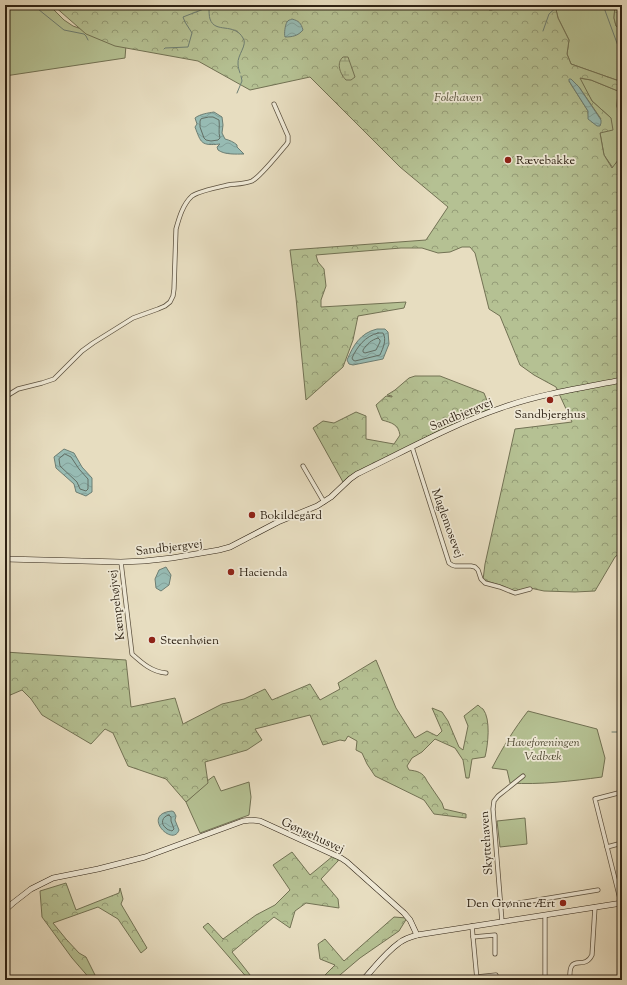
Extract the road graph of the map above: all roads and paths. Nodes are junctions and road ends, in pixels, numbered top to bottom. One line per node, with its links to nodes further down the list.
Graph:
1 (274, 104): 3 (street)
2 (622, 380): 4 (street, Sandbjergvej)
3 (5, 397)
4 (412, 447): 6 (street, Sandbjergvej); 9 (street, Maglemosevej)
5 (303, 466): 6 (street)
6 (324, 502): 8 (street, Sandbjergvej)
7 (5, 559): 8 (street, Sandbjergvej)
8 (121, 562): 10 (street, Kæmpehøjvej)
9 (530, 589)
10 (166, 673)
11 (522, 776): 17 (street, Skyttehaven)
12 (622, 792): 14 (street)
13 (622, 843): 14 (street)
14 (607, 847): 16 (street)
15 (598, 890): 17 (street)
16 (621, 903): 18 (street)
17 (501, 906): 21 (street, Skyttehaven)
18 (595, 907): 20 (street); 30 (street)
19 (5, 910): 23 (street, Gøngehusvej)
20 (545, 915): 21 (street); 29 (street)
21 (502, 922): 22 (street)
22 (472, 926): 23 (street); 24 (street)
23 (417, 935): 28 (street)
24 (473, 937): 25 (street); 27 (street)
25 (495, 954)
26 (496, 975): 27 (street)
27 (476, 979)
28 (363, 980)
29 (545, 980)
30 (570, 980)

